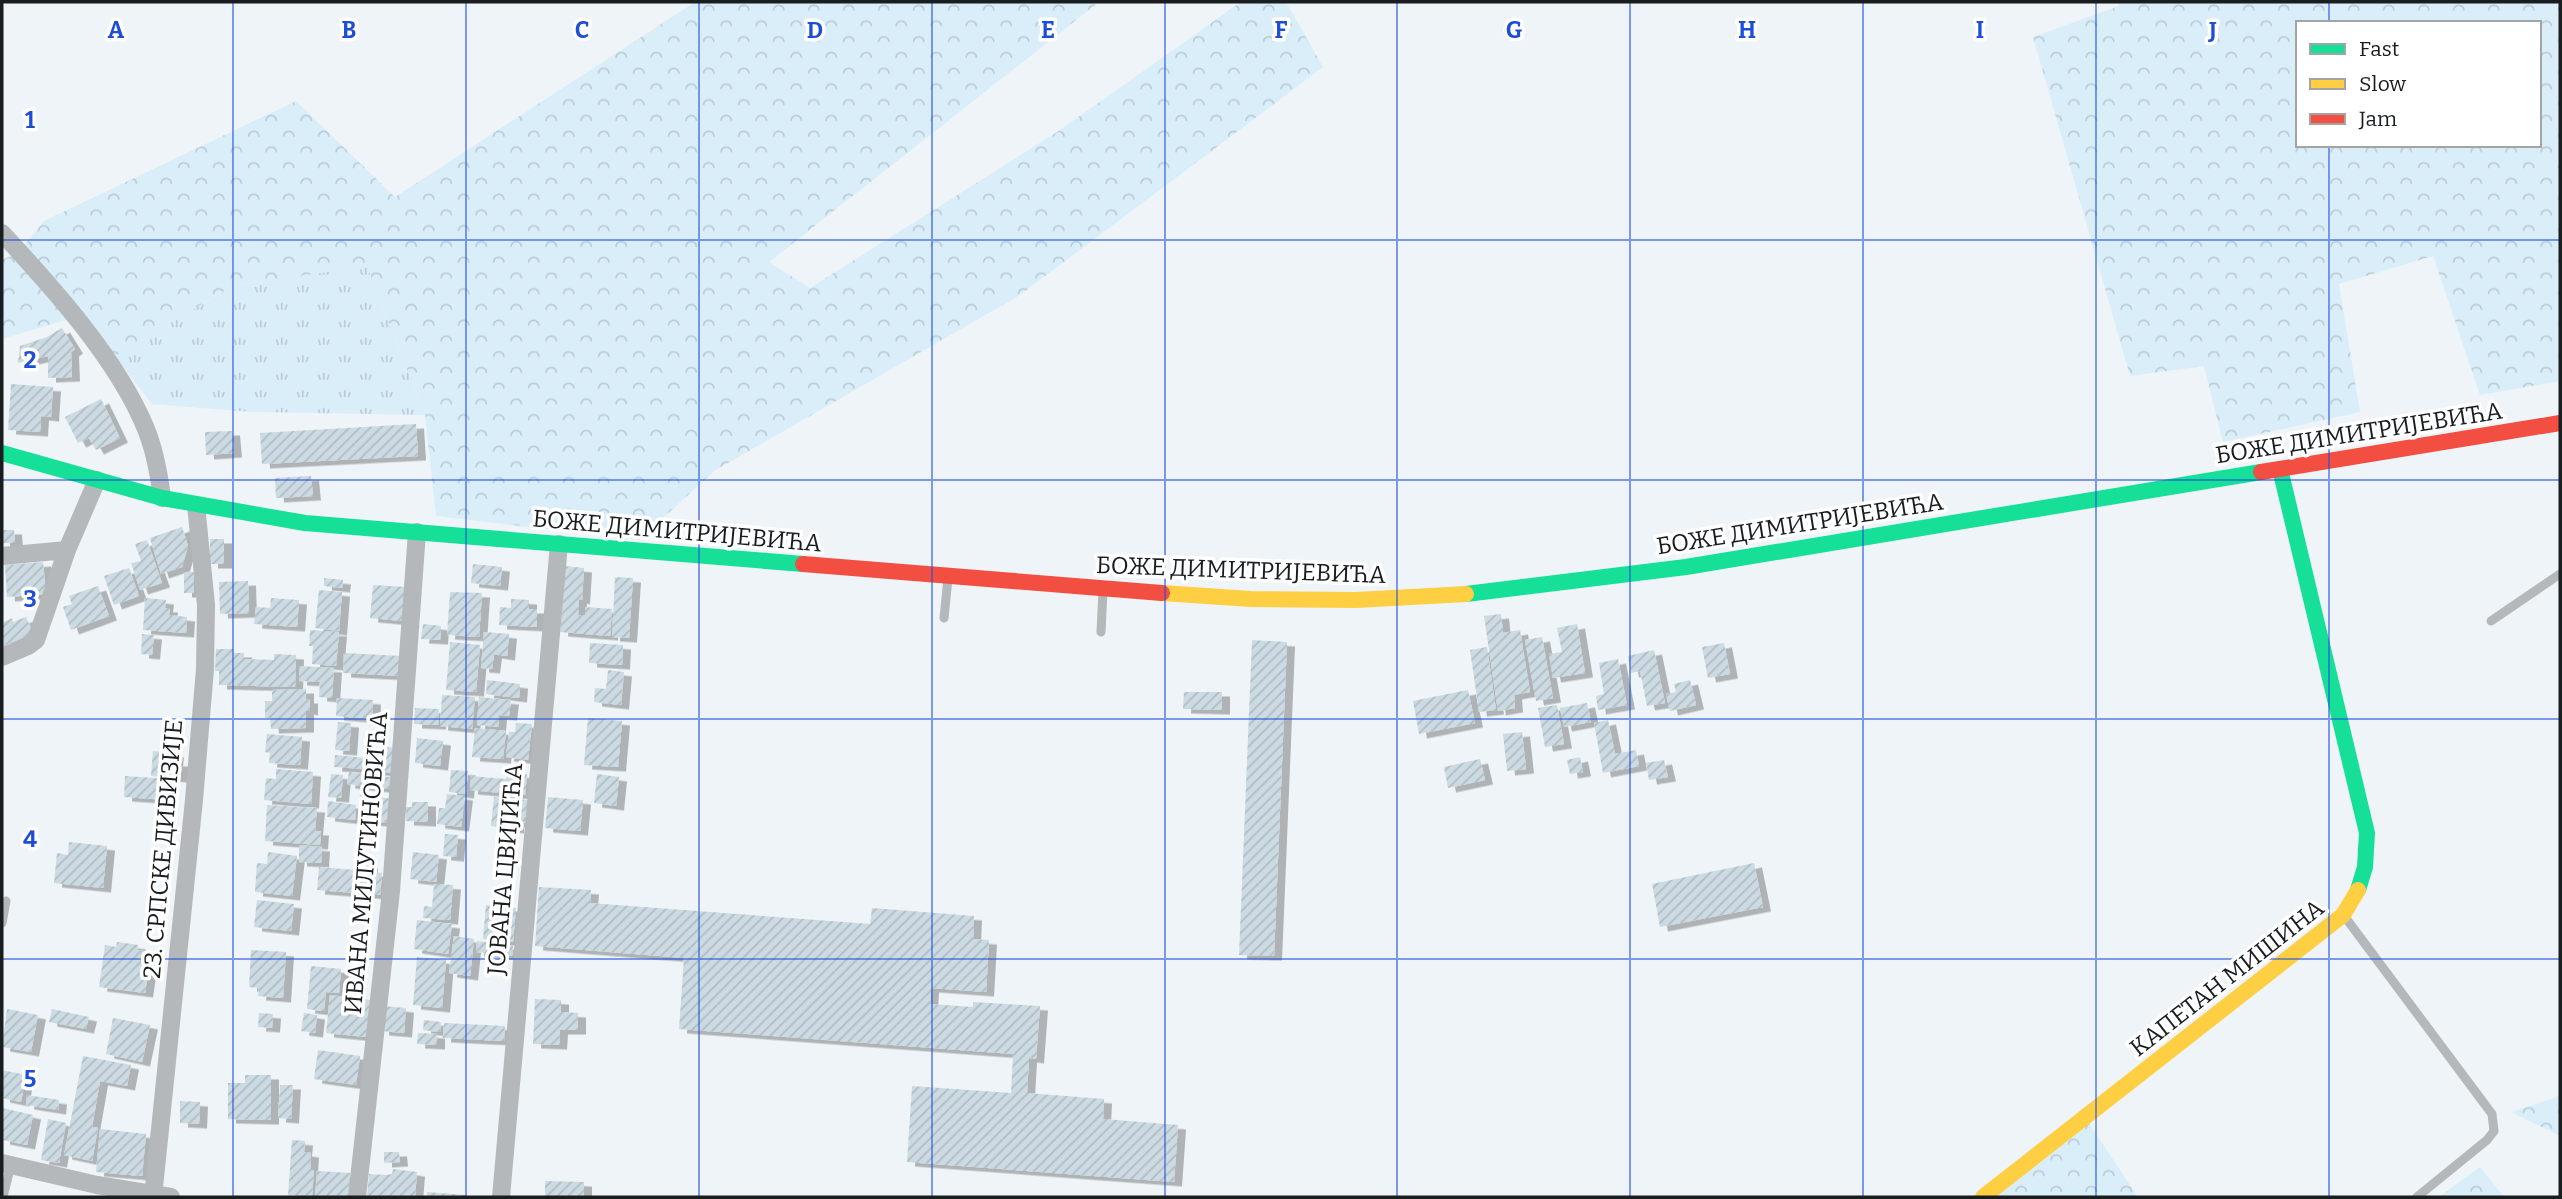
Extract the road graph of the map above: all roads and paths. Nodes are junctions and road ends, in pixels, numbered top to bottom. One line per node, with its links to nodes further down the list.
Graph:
1 (2, 233): 6 (street)
2 (2560, 423): 4 (main road, БОЖЕ ДИМИТРИЈЕВИЋА)
3 (2, 453): 5 (main road, БОЖЕ ДИМИТРИЈЕВИЋА)
4 (2280, 469): 14 (main road, БОЖЕ ДИМИТРИЈЕВИЋА); 20 (main road)
5 (97, 480): 6 (main road, БОЖЕ ДИМИТРИЈЕВИЋА); 10 (street)
6 (162, 498): 7 (main road, БОЖЕ ДИМИТРИЈЕВИЋА)
7 (196, 505): 8 (main road, БОЖЕ ДИМИТРИЈЕВИЋА); 23 (street, 23. СРПСКЕ ДИВИЗИЈЕ)
8 (417, 533): 9 (main road, БОЖЕ ДИМИТРИЈЕВИЋА); 25 (street, ИВАНА МИЛУТИНОВИЋА)
9 (559, 544): 12 (main road, БОЖЕ ДИМИТРИЈЕВИЋА); 26 (street, ЈОВАНА ЦВИЈИЋА)
10 (66, 550): 11 (street); 18 (street)
11 (2, 555)
12 (948, 575): 14 (main road, БОЖЕ ДИМИТРИЈЕВИЋА); 15 (lane)
13 (2560, 575): 16 (lane)
14 (1103, 589): 17 (lane)
15 (944, 618)
16 (2491, 621)
17 (1101, 632)
18 (2, 657)
19 (6, 901): 21 (lane)
20 (2343, 915): 27 (main road, КАПЕТАН МИШИНА); 28 (lane, КАПЕТАН МИШИНА)
21 (2, 923)
22 (6, 1164): 23 (street); 24 (lane)
23 (159, 1196)
24 (3, 1197)
25 (357, 1197)
26 (501, 1197)
27 (1983, 1197)
28 (2417, 1197)

